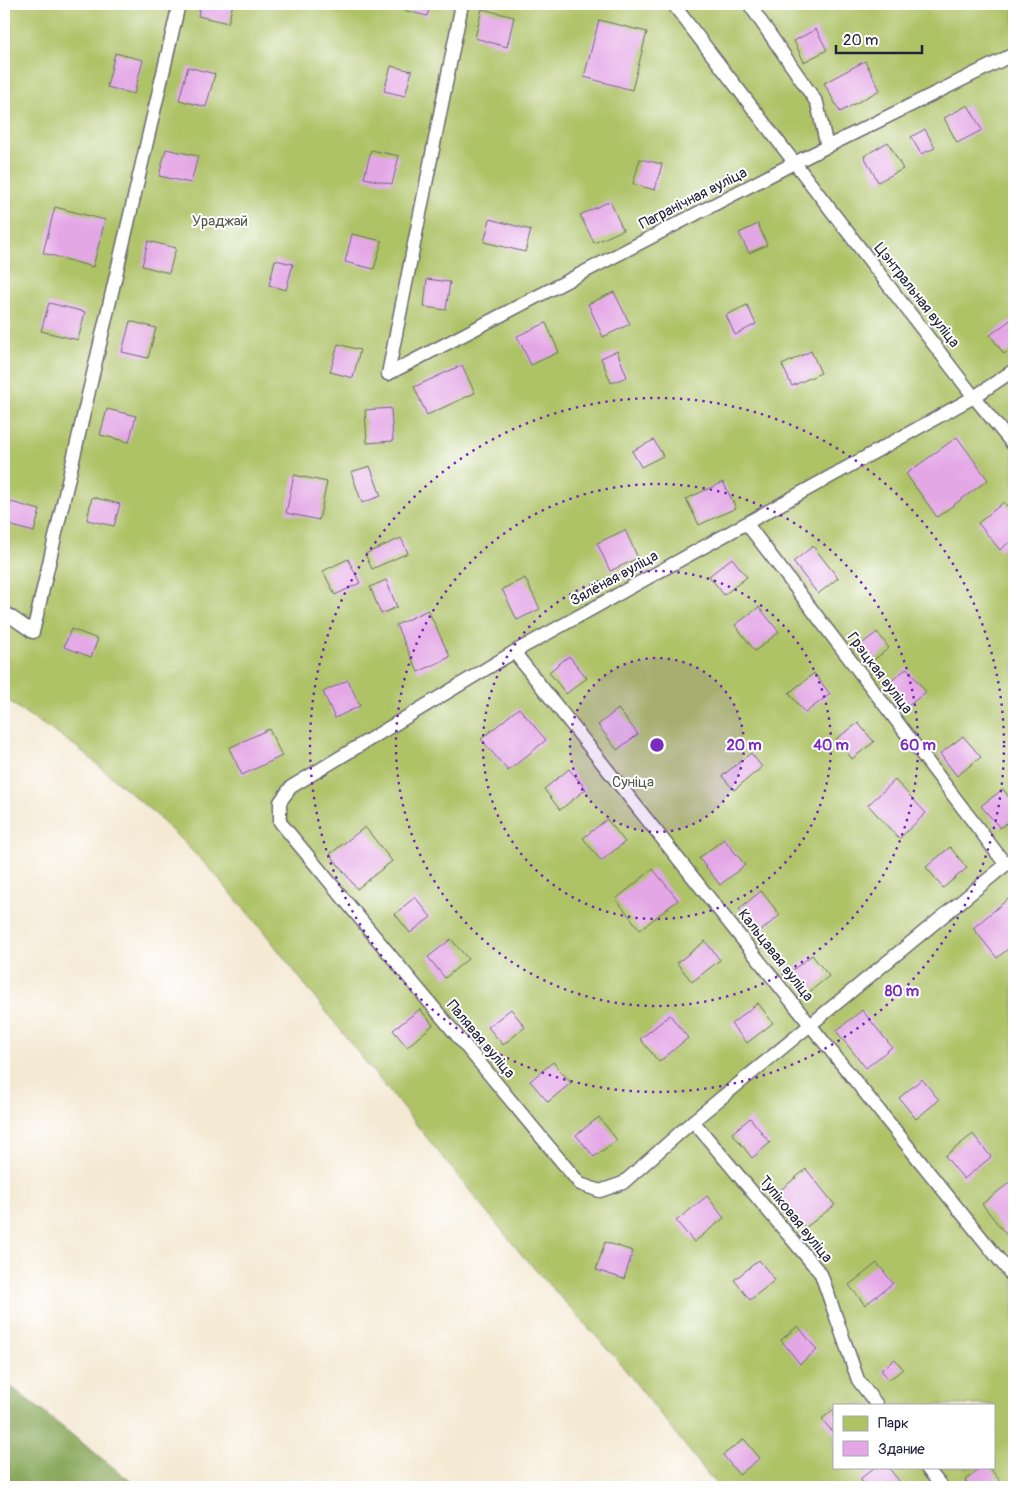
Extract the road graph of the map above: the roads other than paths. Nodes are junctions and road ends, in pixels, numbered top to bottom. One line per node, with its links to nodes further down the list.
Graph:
1 (179, 4): 12 (lane)
2 (462, 4): 7 (lane, Пагранічная вуліца)
3 (673, 4): 7 (lane, Цэнтральная вуліца)
4 (749, 4): 6 (lane)
5 (1014, 54): 6 (lane, Пагранічная вуліца)
6 (827, 147): 7 (lane, Пагранічная вуліца)
7 (794, 163): 9 (lane, Цэнтральная вуліца)
8 (1014, 370): 9 (lane, Зялёная вуліца)
9 (974, 397): 10 (lane, Цэнтральная вуліца); 11 (lane, Зялёная вуліца)
10 (1014, 446)
11 (747, 524): 13 (lane, Зялёная вуліца); 15 (lane, Грэцкая вуліца)
12 (4, 612)
13 (514, 652): 14 (lane, Зялёная вуліца); 16 (lane, Кальцавая вуліца)
14 (280, 802): 17 (lane, Палявая вуліца)
15 (1010, 861): 16 (lane, Палявая вуліца)
16 (811, 1026): 17 (lane, Палявая вуліца); 18 (lane, Кальцавая вуліца)
17 (693, 1121): 19 (lane, Тупіковая вуліца)
18 (1014, 1278)
19 (876, 1404)
20 (927, 1468): 21 (lane)
21 (942, 1487)

